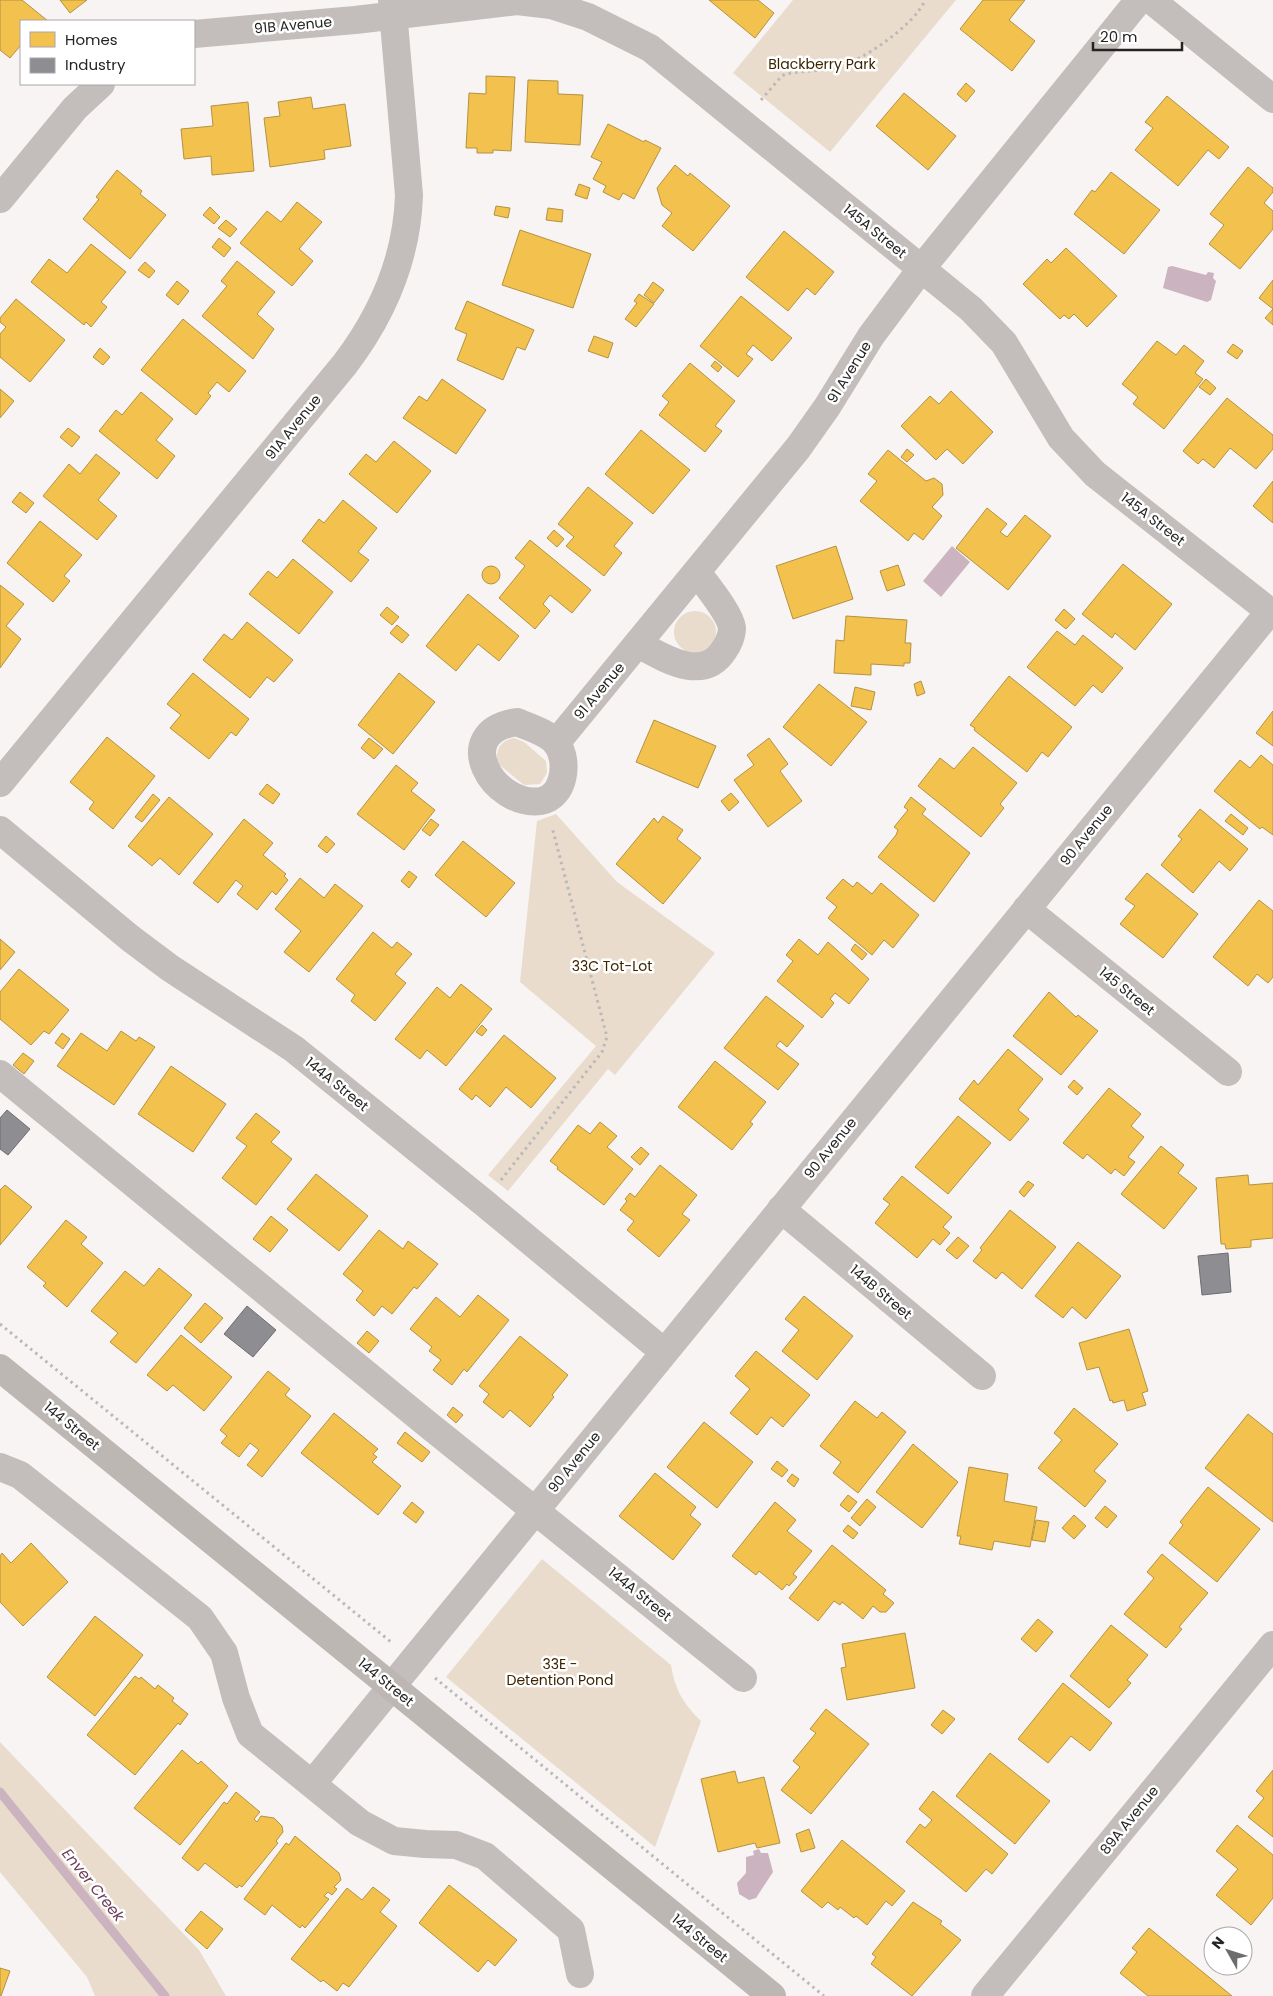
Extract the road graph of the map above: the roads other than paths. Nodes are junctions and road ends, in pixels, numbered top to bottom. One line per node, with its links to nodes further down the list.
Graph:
1 (1139, 0): 8 (street, 91 Avenue)
2 (1151, 0): 6 (street)
3 (392, 8): 4 (street, 91B Avenue); 8 (street, 145A Street); 13 (street, 91A Avenue)
4 (195, 34)
5 (99, 85): 7 (street)
6 (1273, 99)
7 (0, 199)
8 (921, 269): 9 (street, 91 Avenue); 10 (street, 145A Street)
9 (697, 572): 11 (street, 91 Avenue); 11 (street)
10 (1271, 612): 15 (street, 90 Avenue)
11 (638, 644): 12 (street, 91 Avenue)
12 (556, 743): 12 (street)
13 (0, 783)
14 (0, 830): 19 (street, 144A Street)
15 (1026, 909): 16 (street, 145 Street); 18 (street, 90 Avenue)
16 (1228, 1072)
17 (0, 1074): 23 (street, 144A Street)
18 (780, 1209): 19 (street, 90 Avenue); 21 (street, 144B Street)
19 (664, 1352): 23 (street, 90 Avenue)
20 (0, 1368): 26 (main road, 144 Street)
21 (982, 1376)
22 (0, 1467): 27 (street)
23 (536, 1510): 25 (street, 144A Street); 26 (street, 90 Avenue)
24 (1273, 1645): 30 (street, 89A Avenue)
25 (743, 1678)
26 (391, 1686): 27 (street, 90 Avenue); 29 (main road, 144 Street)
27 (312, 1784): 28 (street)
28 (580, 1974)
29 (772, 1996)
30 (985, 1996)

